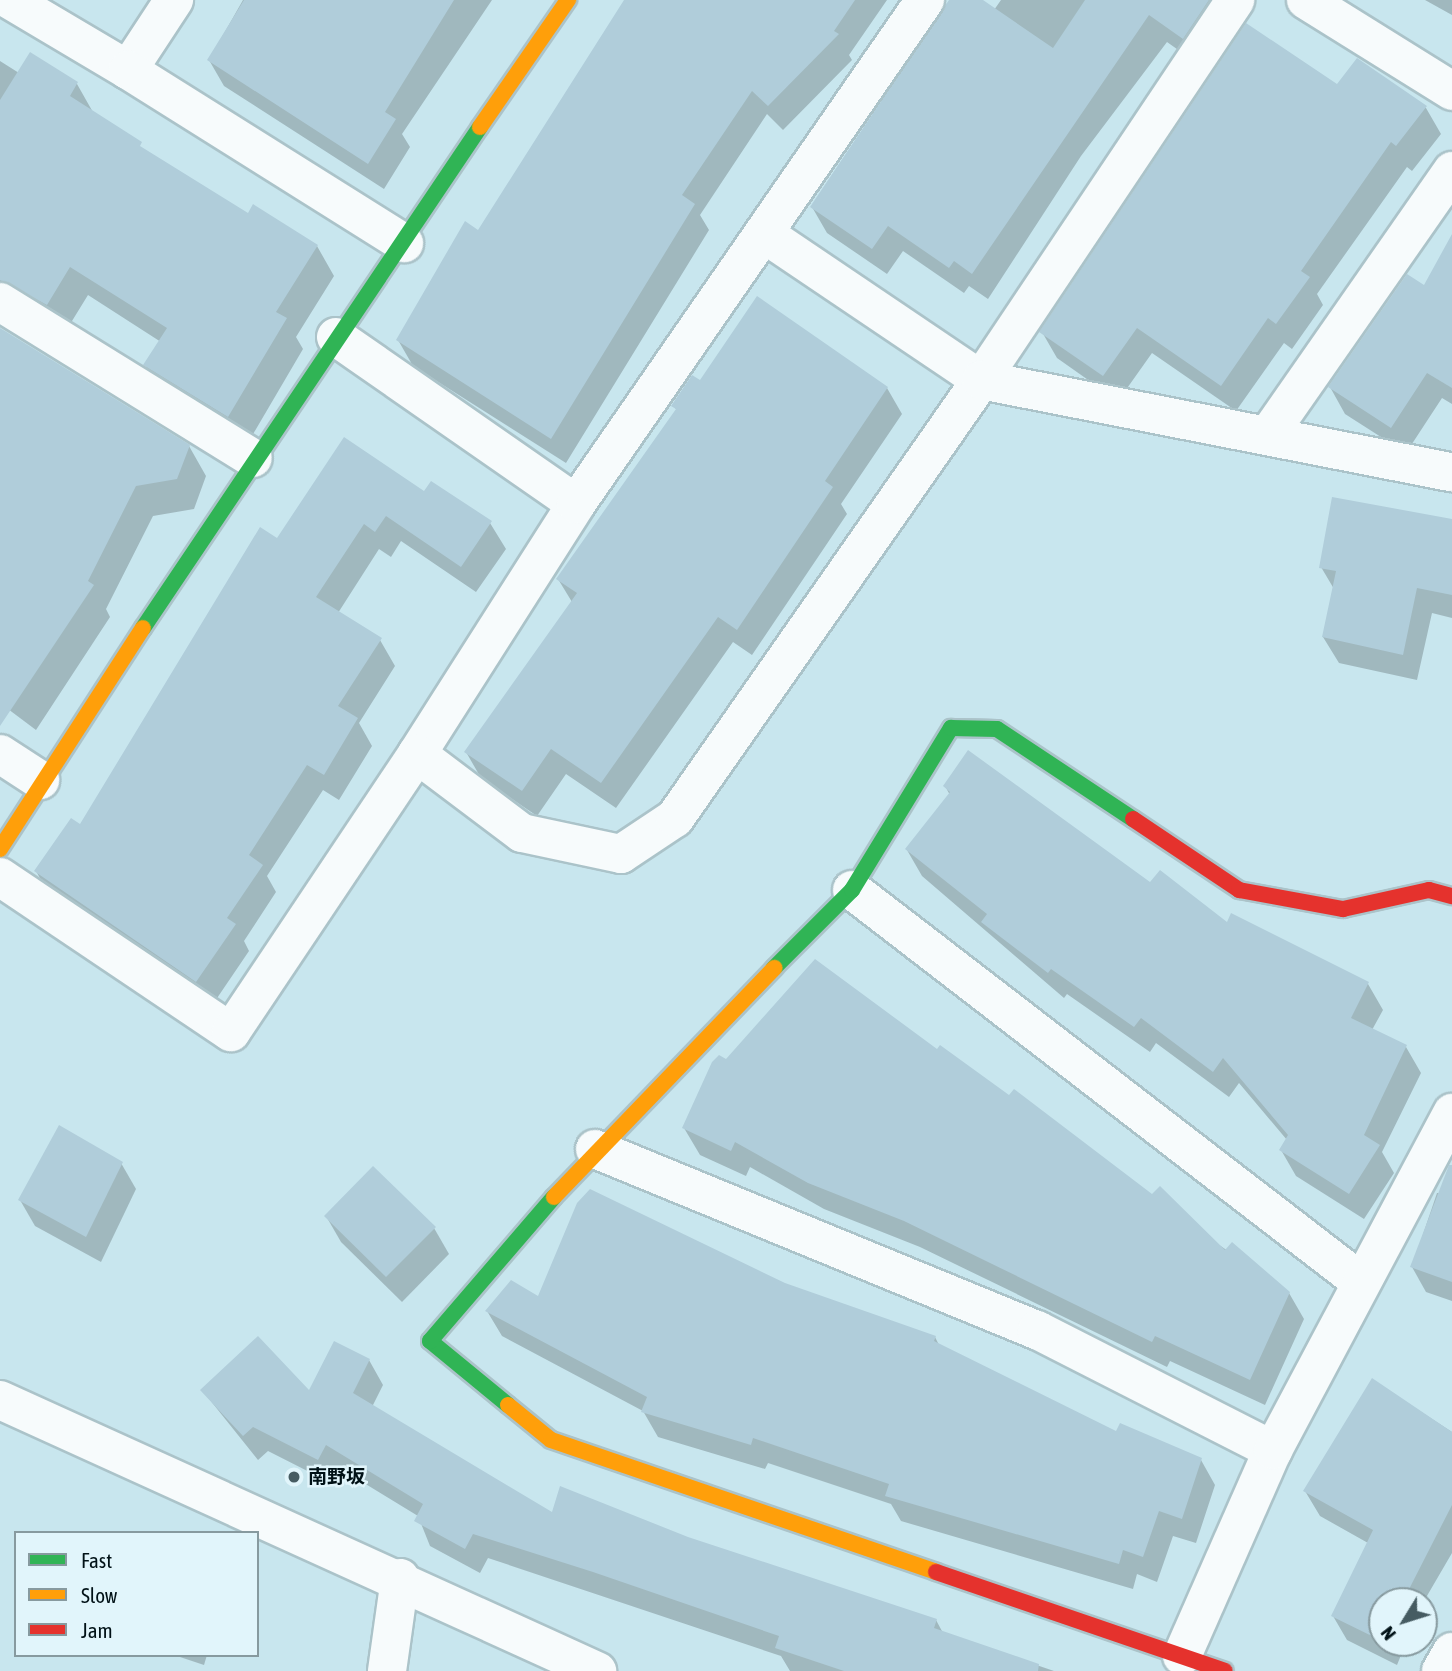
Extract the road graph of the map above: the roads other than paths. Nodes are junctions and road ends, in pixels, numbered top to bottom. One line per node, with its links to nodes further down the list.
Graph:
1 (10, 0): 7 (street)
2 (174, 0): 7 (street)
3 (569, 0): 11 (street)
4 (925, 0): 10 (street)
5 (1235, 0): 14 (street)
6 (1306, 0): 8 (street)
7 (128, 70): 11 (street)
8 (1452, 91)
9 (1452, 171): 15 (street)
10 (766, 235): 14 (street); 18 (street)
11 (404, 243): 13 (street)
12 (0, 302): 16 (street)
13 (336, 337): 16 (street); 18 (street)
14 (981, 380): 15 (street); 20 (street)
15 (1268, 436): 17 (street)
16 (253, 458): 21 (street)
17 (1452, 472)
18 (576, 504): 20 (street)
19 (0, 754): 21 (street)
20 (417, 754): 23 (street)
21 (40, 780): 22 (street)
22 (0, 849)
23 (0, 877)
24 (852, 890): 25 (street); 27 (street); 28 (street)
25 (1452, 896)
26 (1452, 1113): 28 (street)
27 (595, 1149): 30 (street); 33 (street)
28 (1362, 1282): 30 (street)
29 (0, 1400): 31 (street)
30 (1273, 1450): 33 (street)
31 (400, 1578): 34 (street); 35 (street)
32 (1452, 1652): 37 (street)
33 (1182, 1656): 36 (street)
34 (387, 1671)
35 (597, 1671)
36 (1225, 1671)
37 (1441, 1671)

